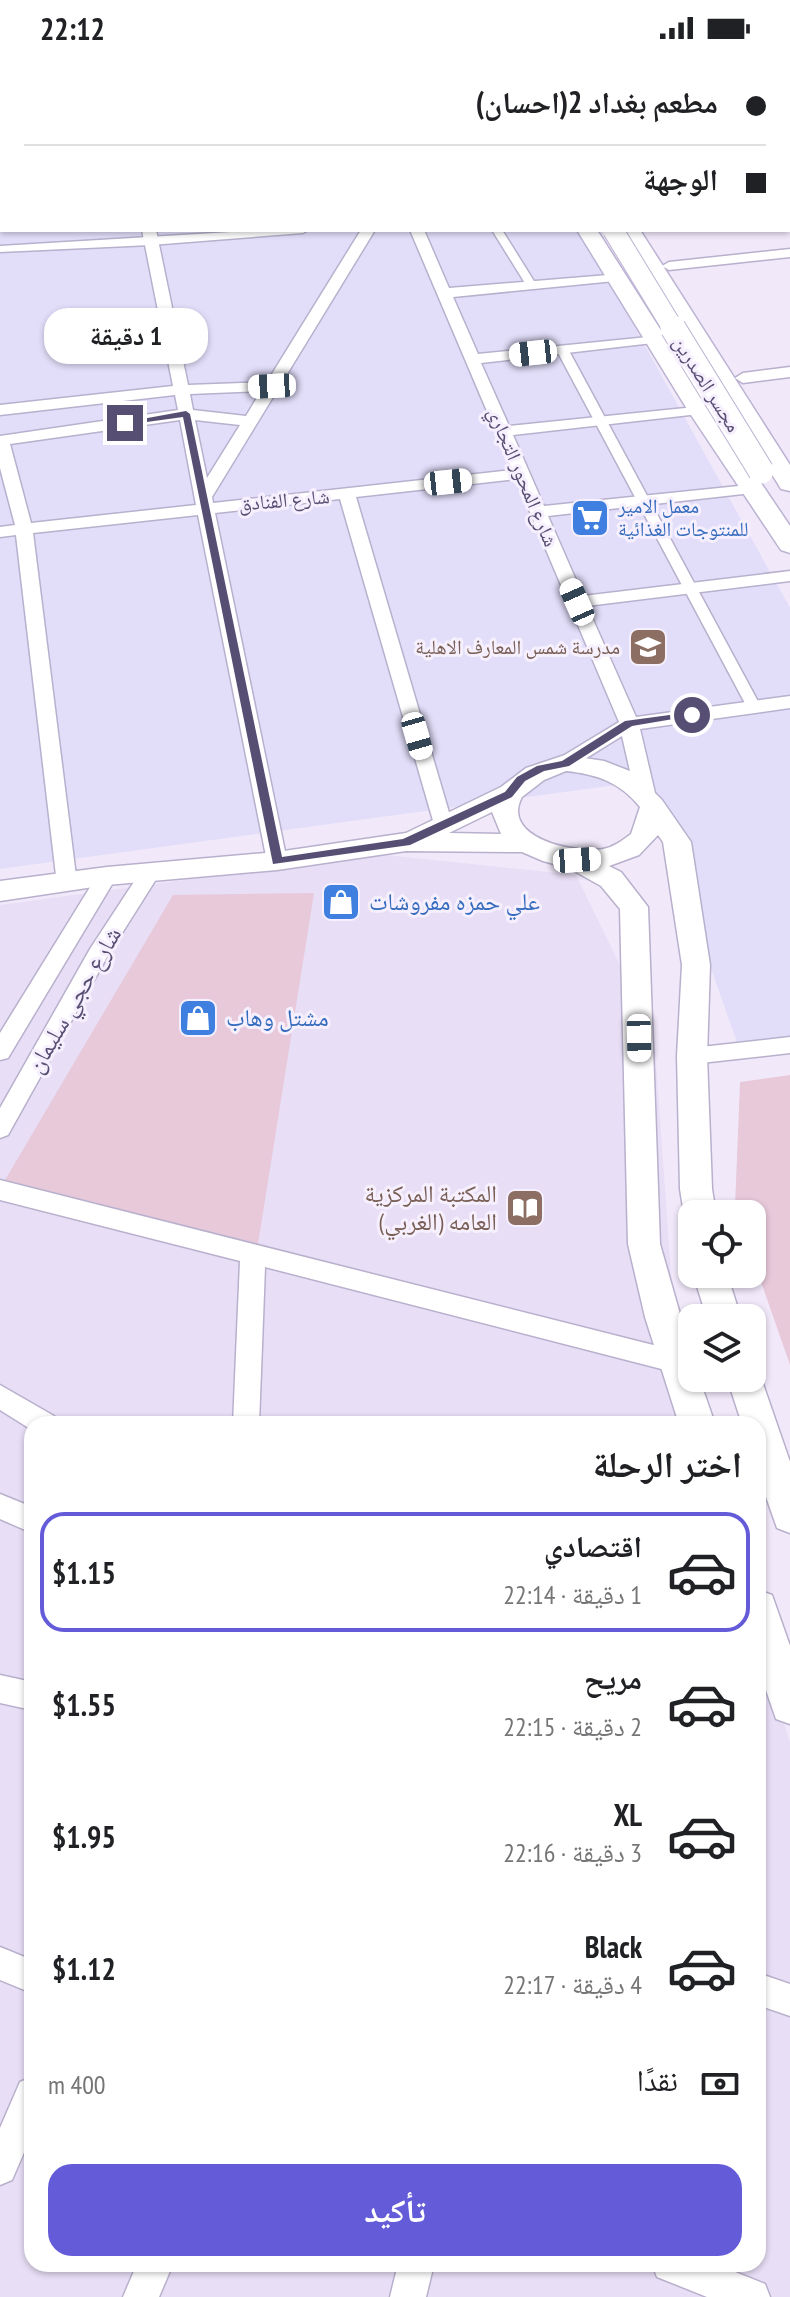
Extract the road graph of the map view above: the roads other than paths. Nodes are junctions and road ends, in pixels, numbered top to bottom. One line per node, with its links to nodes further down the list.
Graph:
1 (252, 232): 8 (street)
2 (367, 232): 22 (street)
3 (418, 232): 16 (street, شارع المحور التجاري)
4 (498, 232): 15 (street)
5 (614, 232): 31 (main road, مجسر الصدرين, bridge)
6 (614, 232): 10 (main road)
7 (632, 232): 31 (main road, مجسر الصدرين)
8 (150, 236): 11 (street); 23 (street)
9 (650, 236): 13 (main road)
10 (592, 240): 14 (main road)
11 (0, 249)
12 (790, 253): 13 (street)
13 (669, 266): 21 (main road)
14 (615, 277): 15 (street); 17 (main road)
15 (532, 286): 16 (street)
16 (444, 293): 19 (street, شارع المحور التجاري)
17 (653, 339): 18 (street); 24 (main road)
18 (562, 349): 19 (street); 28 (street)
19 (473, 359): 29 (street, شارع المحور التجاري)
20 (790, 372): 21 (street)
21 (743, 378): 31 (main road)
22 (272, 386): 23 (street); 27 (street)
23 (181, 390): 25 (street); 26 (street)
24 (699, 409): 28 (street); 31 (main road)
25 (0, 410)
26 (186, 414): 27 (street); 30 (street); 34 (street)
27 (251, 421): 34 (street)
28 (600, 421): 29 (street); 35 (street)
29 (505, 431): 32 (street, شارع المحور التجاري)
30 (1, 441): 37 (street)
31 (775, 473): 35 (street); 39 (main road, مجسر الصدرين)
32 (520, 474): 33 (street, شارع الفنادق); 36 (street, شارع المحور التجاري)
33 (347, 494): 34 (street, شارع الفنادق); 49 (street)
34 (206, 501): 37 (street, شارع الفنادق); 53 (street)
35 (642, 502): 36 (street); 41 (street)
36 (537, 512): 42 (street, شارع المحور التجاري)
37 (24, 528): 38 (street, شارع الفنادق); 56 (street)
38 (0, 532)
39 (790, 544)
40 (790, 576): 41 (street)
41 (693, 587): 42 (street); 44 (street)
42 (577, 602): 45 (street, شارع المحور التجاري)
43 (790, 702): 44 (street)
44 (754, 707): 45 (street)
45 (629, 724): 46 (street); 48 (street, شارع المحور التجاري)
46 (565, 763): 47 (street); 48 (street)
47 (508, 794): 49 (street); 51 (street)
48 (649, 800): 52 (street); 60 (street)
49 (443, 826): 50 (street)
50 (406, 842): 51 (street); 53 (street)
51 (527, 843): 52 (street)
52 (577, 860): 65 (street)
53 (277, 861): 54 (street)
54 (150, 873): 55 (street); 61 (street, شارع حجي سليمان)
55 (107, 876): 56 (street); 58 (street, شارع حجي سليمان)
56 (67, 884): 57 (street)
57 (0, 891)
58 (3, 1039)
59 (790, 1045): 60 (street)
60 (692, 1056): 63 (street)
61 (0, 1129)
62 (0, 1190): 64 (street)
63 (698, 1200)
64 (253, 1255): 65 (street); 69 (street)
65 (677, 1362): 70 (street)
66 (749, 1392): 71 (street)
67 (0, 1396): 68 (street)
68 (32, 1416)
69 (246, 1416)
70 (694, 1416)
71 (757, 1416)
72 (766, 1444): 75 (street)
73 (0, 1506): 74 (street)
74 (24, 1516)
75 (790, 1516)
76 (767, 1664): 79 (street)
77 (0, 1689): 78 (street)
78 (24, 1694)
79 (790, 1705)
80 (0, 1963): 81 (street)
81 (24, 1974)
82 (766, 1992): 83 (street)
83 (790, 2000)
84 (24, 2112): 85 (street)
85 (0, 2168)
86 (152, 2272): 89 (street)
87 (414, 2272): 90 (street)
88 (690, 2272): 91 (street)
89 (141, 2297)
90 (408, 2297)
91 (752, 2297)

